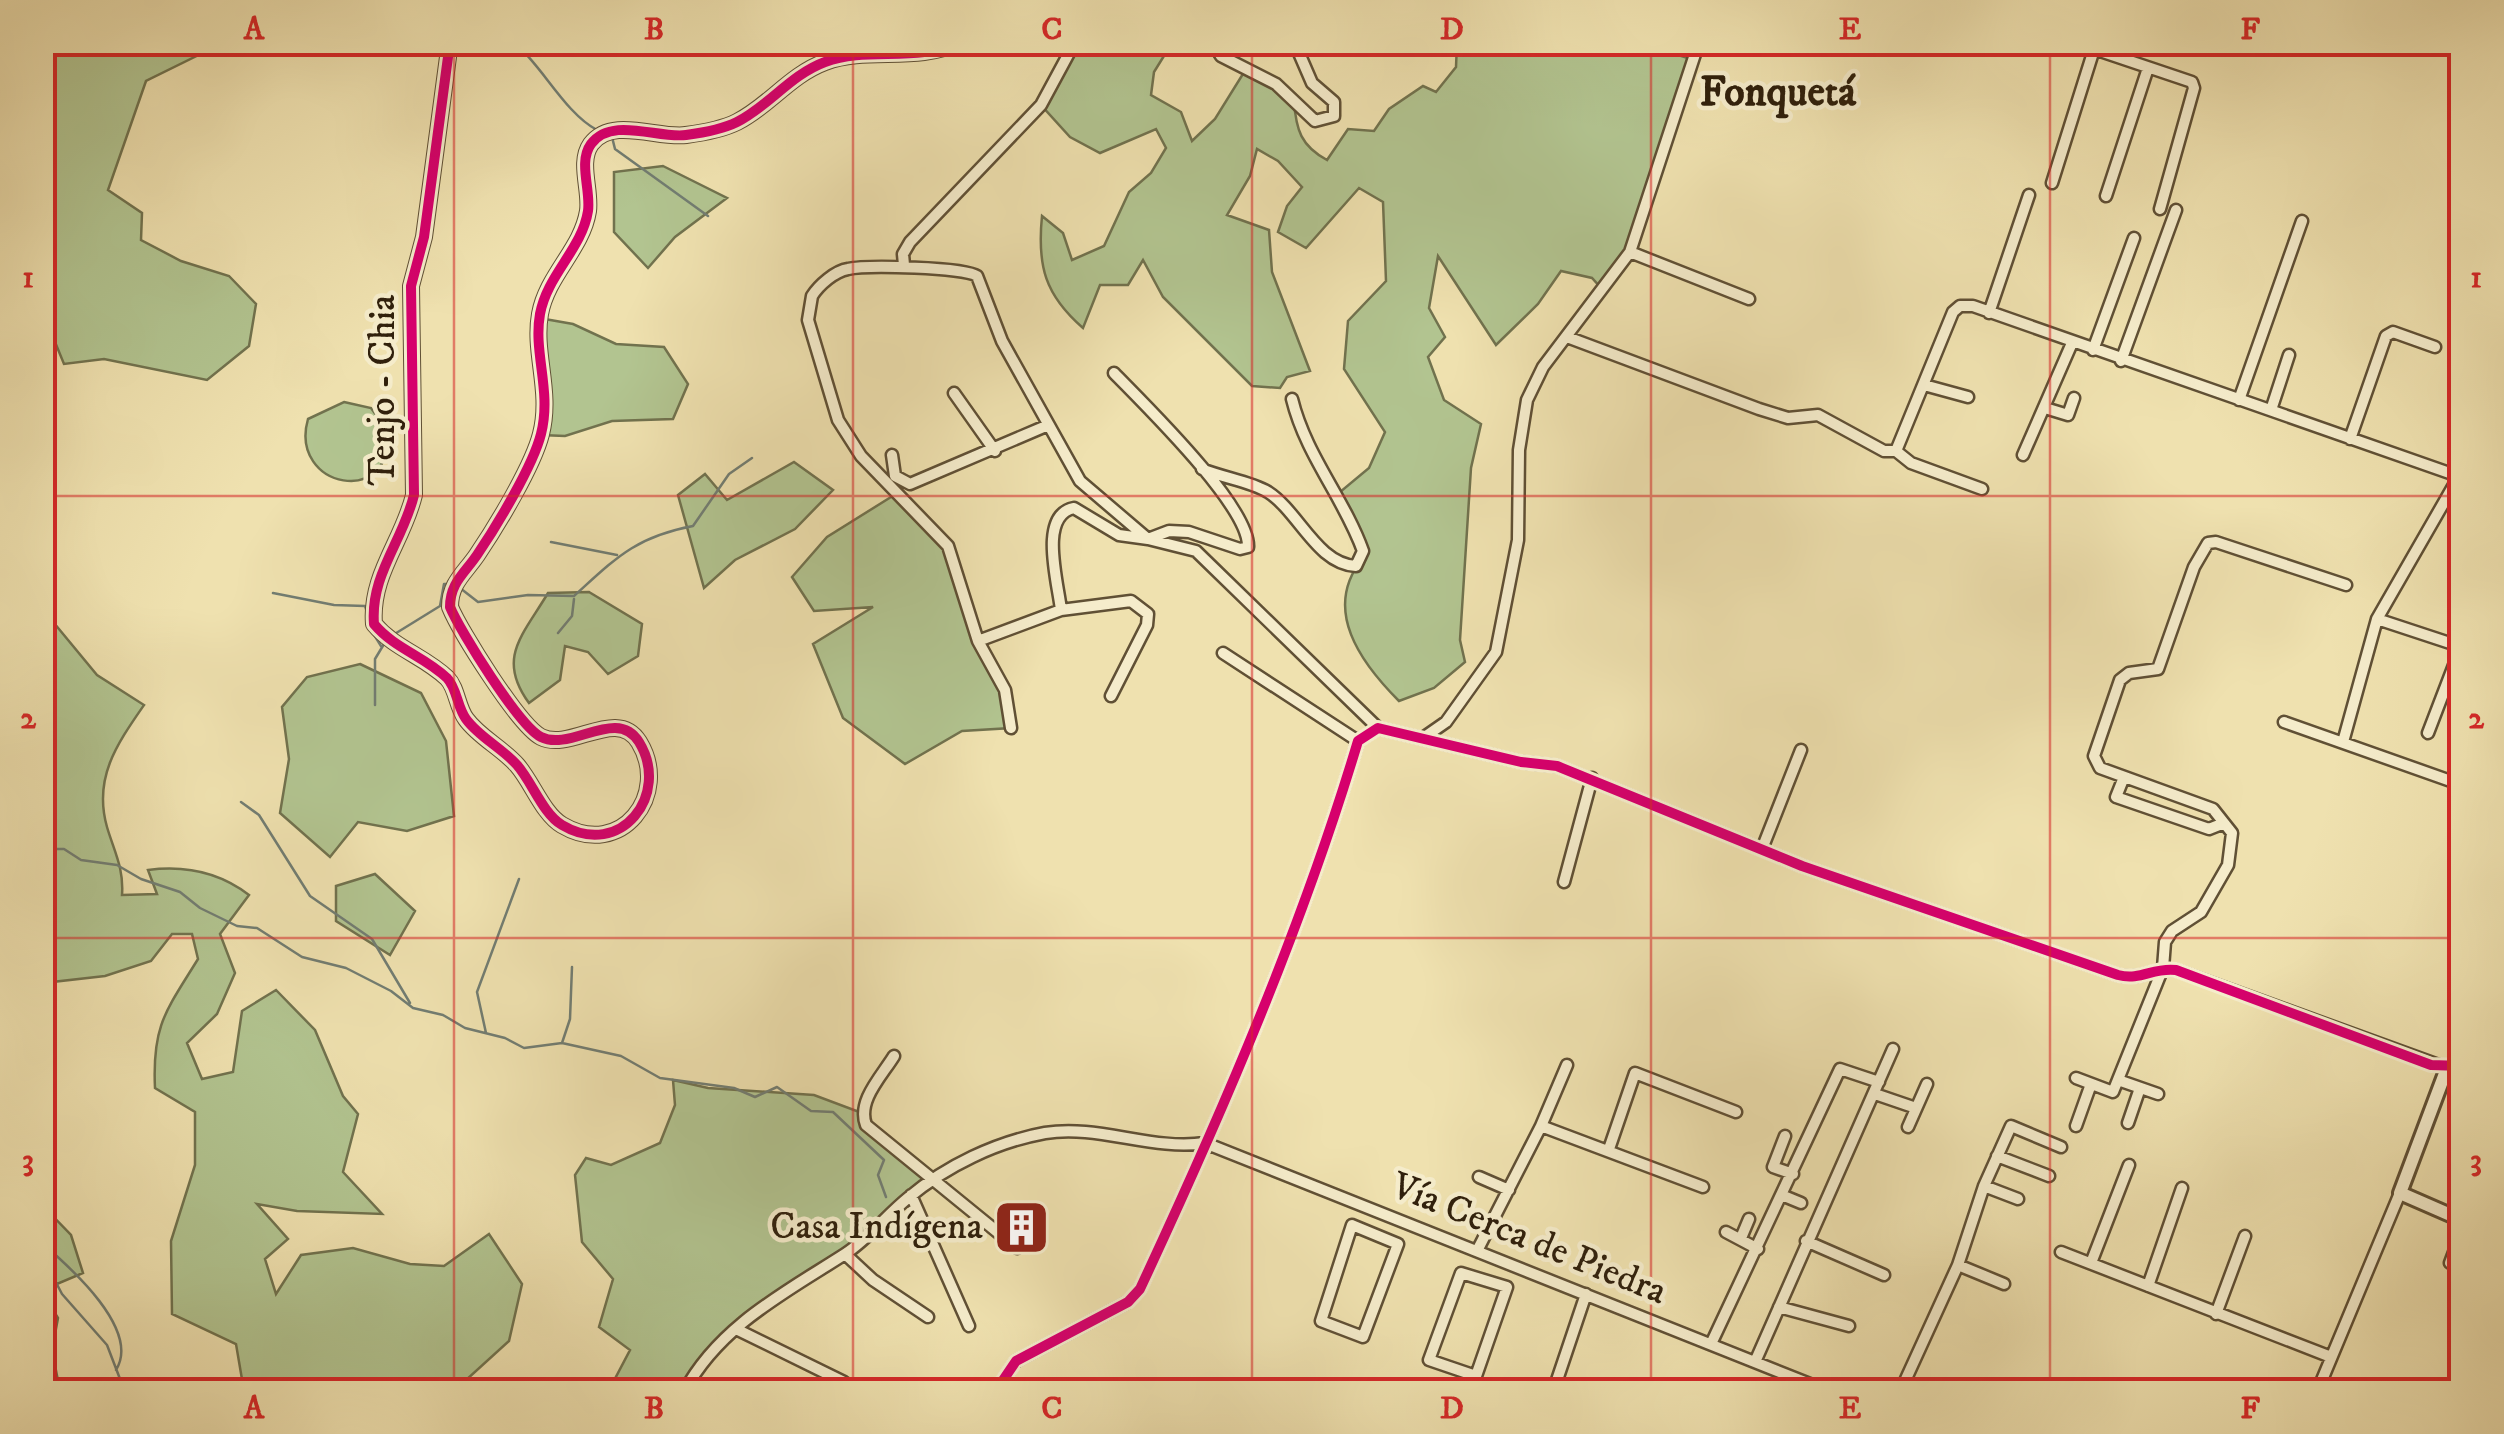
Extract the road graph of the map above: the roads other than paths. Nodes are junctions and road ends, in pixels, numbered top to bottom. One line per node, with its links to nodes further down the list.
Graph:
1 (450, 42): 2 (street, Tenjo - Chia)
2 (960, 42)
3 (1075, 42): 19 (street)
4 (1212, 42): 5 (street)
5 (1302, 42)
6 (1699, 42): 18 (street)
7 (2448, 42): 9 (street)
8 (2095, 46): 10 (street); 11 (street)
9 (2462, 48)
10 (2148, 68): 13 (street); 14 (street)
11 (2052, 183)
12 (2028, 195): 21 (street)
13 (2106, 196)
14 (2160, 209)
15 (2176, 210): 27 (street)
16 (2302, 221): 34 (street)
17 (2134, 238): 25 (street)
18 (1630, 252): 20 (street); 22 (street)
19 (904, 265): 37 (street); 50 (street)
20 (1749, 299)
21 (1989, 313): 23 (street); 29 (street)
22 (1567, 336): 40 (street); 54 (street)
23 (2072, 343): 25 (street); 35 (street)
24 (2435, 347): 38 (street)
25 (2093, 350): 27 (street)
26 (2290, 354): 36 (street)
27 (2121, 360): 34 (street)
28 (1114, 373): 43 (street)
29 (1924, 384): 31 (street); 40 (street)
30 (954, 393): 39 (street)
31 (1968, 396)
32 (2074, 398): 35 (street)
33 (1292, 399): 43 (street)
34 (2239, 400): 36 (street)
35 (2044, 408): 42 (street)
36 (2271, 410): 38 (street)
37 (1046, 426): 39 (street); 46 (street)
38 (2347, 435): 44 (street)
39 (995, 451): 41 (street)
40 (1896, 451): 45 (street)
41 (892, 455)
42 (2023, 455)
43 (1200, 468): 46 (street)
44 (2460, 474): 49 (street)
45 (1982, 489)
46 (1148, 539): 48 (street); 57 (street)
47 (2346, 585): 64 (street)
48 (1061, 610): 50 (street); 53 (street)
49 (2378, 618): 51 (street); 61 (street)
50 (978, 641): 56 (street)
51 (2461, 647): 58 (street)
52 (1223, 653): 60 (street)
53 (1111, 696)
54 (1446, 722): 59 (street); 62 (street)
55 (2284, 722): 61 (street)
56 (1011, 728)
57 (1378, 728): 59 (street); 60 (street)
58 (2428, 733)
59 (1423, 738): 62 (street)
60 (1358, 741): 89 (street)
61 (2343, 742): 66 (street)
62 (1444, 744): 65 (street)
63 (1801, 750): 68 (street)
64 (2124, 777): 67 (street); 67 (street)
65 (1592, 778): 68 (street); 69 (street)
66 (2462, 785)
67 (2224, 823): 70 (street)
68 (1762, 849): 70 (street)
69 (1564, 882)
70 (2162, 968): 74 (street); 76 (street)
71 (1893, 1049): 79 (street)
72 (894, 1056): 96 (street)
73 (1567, 1065): 85 (street)
74 (2454, 1067): 102 (street)
75 (2076, 1078): 78 (street)
76 (2118, 1080): 78 (street); 80 (street)
77 (1927, 1084): 82 (street)
78 (2091, 1084): 86 (street)
79 (1877, 1088): 82 (street); 94 (street); 115 (street)
80 (2140, 1088): 81 (street); 84 (street)
81 (2158, 1094)
82 (1916, 1108): 87 (street)
83 (1736, 1112): 91 (street)
84 (2128, 1123)
85 (1541, 1126): 91 (street); 101 (street)
86 (2076, 1126)
87 (1908, 1127)
88 (1785, 1136): 94 (street)
89 (1205, 1143): 96 (street, Vía Cerca de Piedra); 107 (street, Vía Cerca de Piedra); 141 (street)
90 (2061, 1147): 92 (street)
91 (1609, 1150): 99 (street)
92 (1997, 1156): 95 (street); 98 (street)
93 (2129, 1166): 123 (street)
94 (1793, 1174): 104 (street)
95 (2049, 1176)
96 (934, 1178): 103 (street, Vía Cerca de Piedra); 116 (street)
97 (1479, 1178): 101 (street)
98 (1984, 1186): 105 (street); 124 (street)
99 (1703, 1187)
100 (2182, 1188): 128 (street)
101 (1509, 1190): 118 (street)
102 (2400, 1193): 109 (street); 137 (street)
103 (911, 1195): 120 (street, Vía Cerca de Piedra); 133 (street)
104 (1784, 1196): 106 (street); 117 (street)
105 (2018, 1198)
106 (1801, 1203)
107 (1382, 1213): 112 (street); 118 (street, Vía Cerca de Piedra)
108 (1749, 1219): 114 (street)
109 (2462, 1220)
110 (2462, 1231): 122 (street)
111 (1726, 1232): 114 (street)
112 (1375, 1234): 112 (street)
113 (2245, 1236): 131 (street)
114 (1741, 1238): 117 (street)
115 (1806, 1242): 125 (street); 130 (street)
116 (1017, 1248)
117 (1758, 1249): 136 (street)
118 (1477, 1251): 121 (street, Vía Cerca de Piedra)
119 (2062, 1252): 123 (street)
120 (845, 1254): 132 (street); 135 (street, Vía Cerca de Piedra)
121 (1503, 1262): 126 (street); 129 (street, Vía Cerca de Piedra)
122 (2450, 1263)
123 (2091, 1264): 128 (street)
124 (1958, 1265): 127 (street); 144 (street)
125 (1884, 1274)
126 (1496, 1282): 126 (street)
127 (2004, 1284)
128 (2148, 1286): 131 (street)
129 (1586, 1294): 136 (street, Vía Cerca de Piedra); 142 (street)
130 (1779, 1306): 134 (street); 138 (street)
131 (2216, 1314): 137 (street)
132 (928, 1317)
133 (969, 1326)
134 (1849, 1326)
135 (736, 1329): 139 (street); 140 (street, Vía Cerca de Piedra)
136 (1712, 1344): 138 (street, Vía Cerca de Piedra)
137 (2331, 1357): 145 (street)
138 (1755, 1362): 143 (street, Vía Cerca de Piedra)
139 (844, 1382)
140 (684, 1392)
141 (995, 1392)
142 (1553, 1392)
143 (1830, 1392)
144 (1900, 1392)
145 (2317, 1392)

